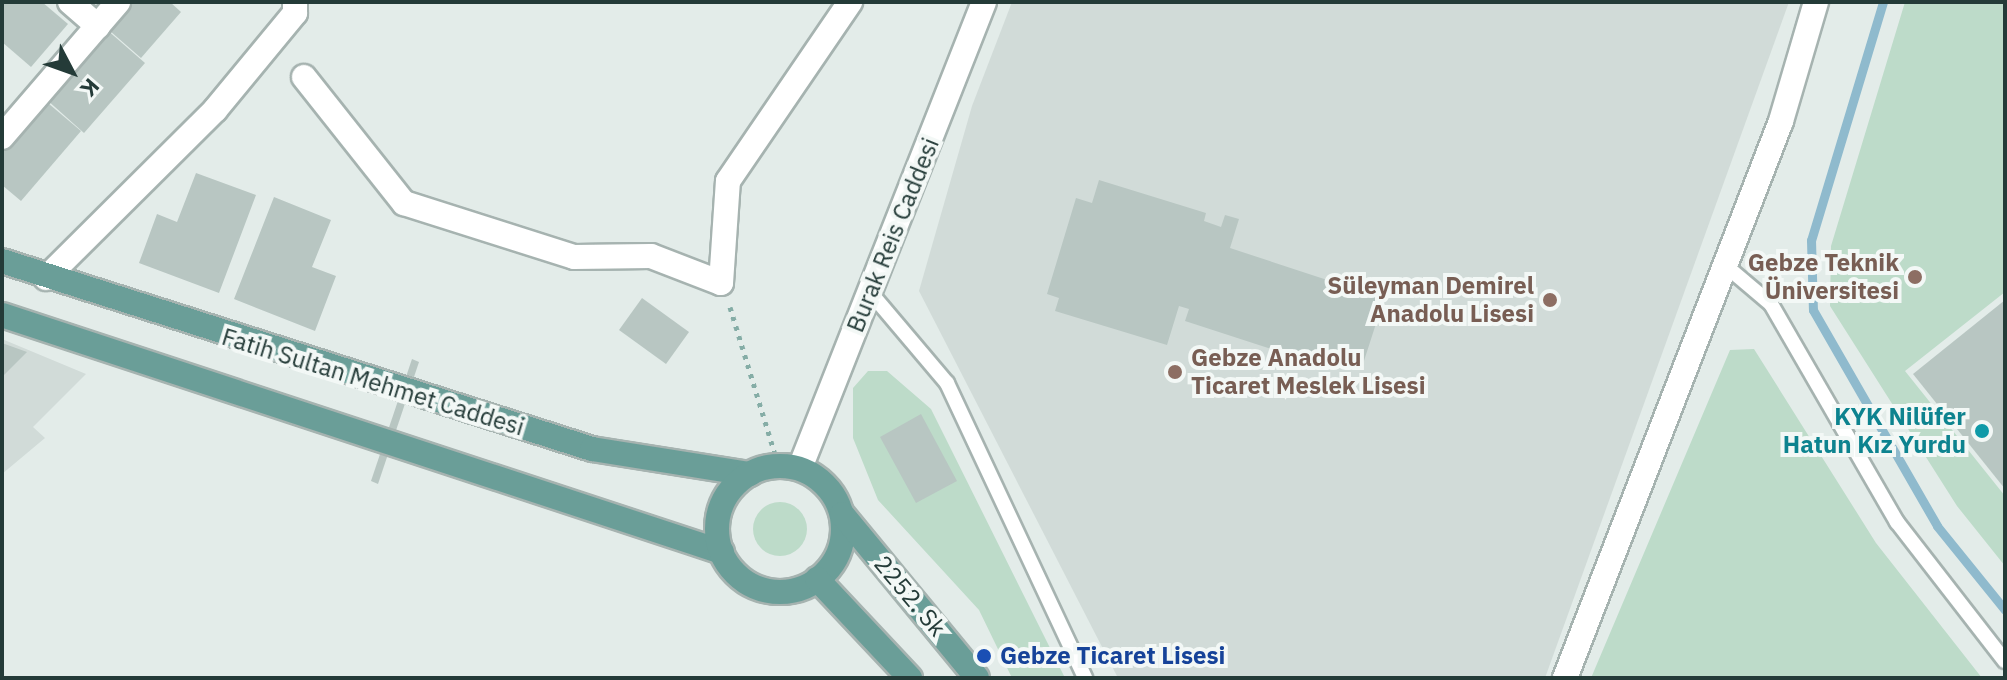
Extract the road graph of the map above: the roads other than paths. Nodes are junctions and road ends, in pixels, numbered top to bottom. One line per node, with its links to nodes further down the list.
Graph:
1 (70, 2): 7 (street)
2 (118, 2): 7 (street)
3 (295, 2): 12 (street)
4 (850, 2): 8 (street)
5 (984, 2): 13 (street, Burak Reis Caddesi)
6 (1816, 2): 11 (street)
7 (98, 26): 9 (street)
8 (304, 77)
9 (2, 137)
10 (2, 261): 12 (main road, Fatih Sultan Mehmet Caddesi)
11 (1726, 266): 20 (lane); 24 (street)
12 (46, 278): 16 (main road, Fatih Sultan Mehmet Caddesi)
13 (870, 292): 15 (street, Burak Reis Caddesi); 23 (lane)
14 (2, 315): 18 (main road)
15 (789, 466): 16 (main road); 17 (main road)
16 (750, 474): 18 (main road)
17 (842, 514): 19 (main road); 22 (main road, 2252. Sk)
18 (722, 552): 19 (main road)
19 (817, 579): 21 (main road)
20 (2005, 661)
21 (910, 678)
22 (977, 678)
23 (1085, 678)
24 (1565, 678)

